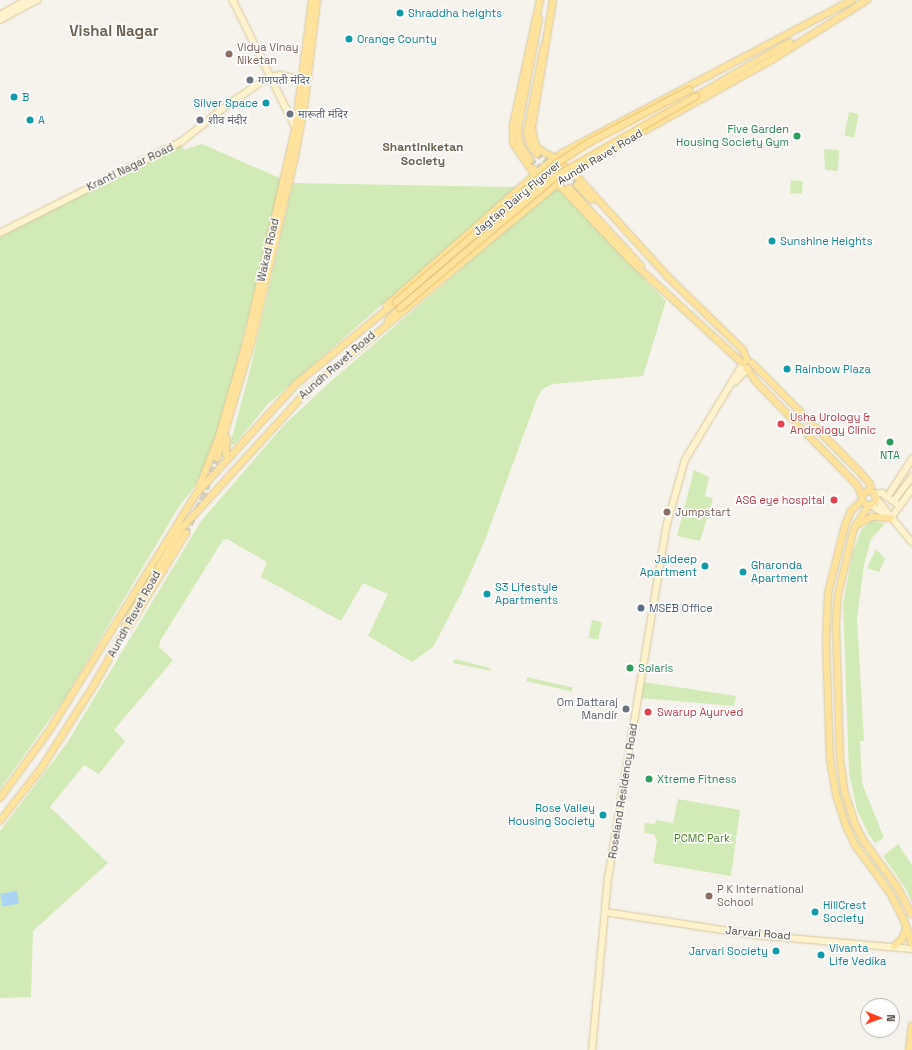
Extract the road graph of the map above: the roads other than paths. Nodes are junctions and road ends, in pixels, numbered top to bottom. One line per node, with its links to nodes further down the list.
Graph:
1 (27, 0): 10 (street)
2 (37, 0): 11 (street)
3 (233, 0): 13 (street)
4 (312, 0): 14 (main road, Wakad Road)
5 (317, 0): 14 (main road, Wakad Road)
6 (553, 0): 12 (main road)
7 (852, 0): 15 (main road)
8 (867, 0): 16 (main road, Aundh Ravet Road)
9 (540, 2): 21 (main road); 21 (main road)
10 (0, 15)
11 (0, 20)
12 (548, 28): 19 (main road); 20 (main road)
13 (269, 77): 14 (street); 17 (street); 28 (street, Kranti Nagar Road)
14 (304, 80): 17 (main road, Wakad Road)
15 (698, 83): 18 (main road); 31 (main road, Jagtap Dairy Flyover, bridge)
16 (701, 96): 23 (main road, Aundh Ravet Road); 32 (main road, Jagtap Dairy Flyover, bridge)
17 (297, 130): 33 (main road, Wakad Road); 40 (main road, Wakad Road)
18 (562, 153): 20 (main road); 23 (main road)
19 (537, 154)
20 (555, 158): 22 (main road); 23 (main road)
21 (531, 165): 22 (main road); 24 (main road)
22 (539, 171): 24 (main road); 25 (main road)
23 (573, 171): 25 (main road, Aundh Ravet Road); 26 (main road)
24 (530, 180): 31 (main road)
25 (556, 183): 30 (main road); 32 (main road, Aundh Ravet Road)
26 (579, 183): 29 (main road); 29 (main road)
27 (569, 188): 30 (main road)
28 (0, 233)
29 (660, 267): 34 (main road)
30 (659, 285): 34 (main road)
31 (370, 322): 36 (main road, Aundh Ravet Road)
32 (377, 330): 51 (main road, Aundh Ravet Road)
33 (252, 340): 35 (main road); 36 (main road)
34 (748, 365): 41 (main road); 43 (main road); 54 (street, Roseland Residency Road)
35 (217, 458)
36 (230, 458): 40 (main road, Aundh Ravet Road)
37 (912, 459): 42 (street)
38 (912, 477): 44 (street)
39 (912, 489): 46 (street)
40 (196, 494): 52 (main road, Aundh Ravet Road)
41 (874, 494): 42 (street); 43 (main road); 45 (main road); 47 (street)
42 (888, 496): 44 (street)
43 (862, 498): 45 (main road); 56 (main road)
44 (894, 501): 46 (street)
45 (870, 505): 47 (street); 48 (main road)
46 (900, 506): 47 (street)
47 (891, 518): 48 (main road); 50 (street)
48 (854, 528): 55 (main road)
49 (186, 533): 51 (main road)
50 (912, 542)
51 (123, 634): 53 (main road, Aundh Ravet Road)
52 (0, 798)
53 (0, 821)
54 (605, 912): 57 (street, Jarvari Road); 60 (street, Roseland Residency Road)
55 (912, 915)
56 (907, 927): 57 (main road); 58 (main road)
57 (894, 946): 58 (street, Jarvari Road)
58 (912, 947)
59 (912, 1026): 61 (main road)
60 (592, 1050)
61 (909, 1050)

